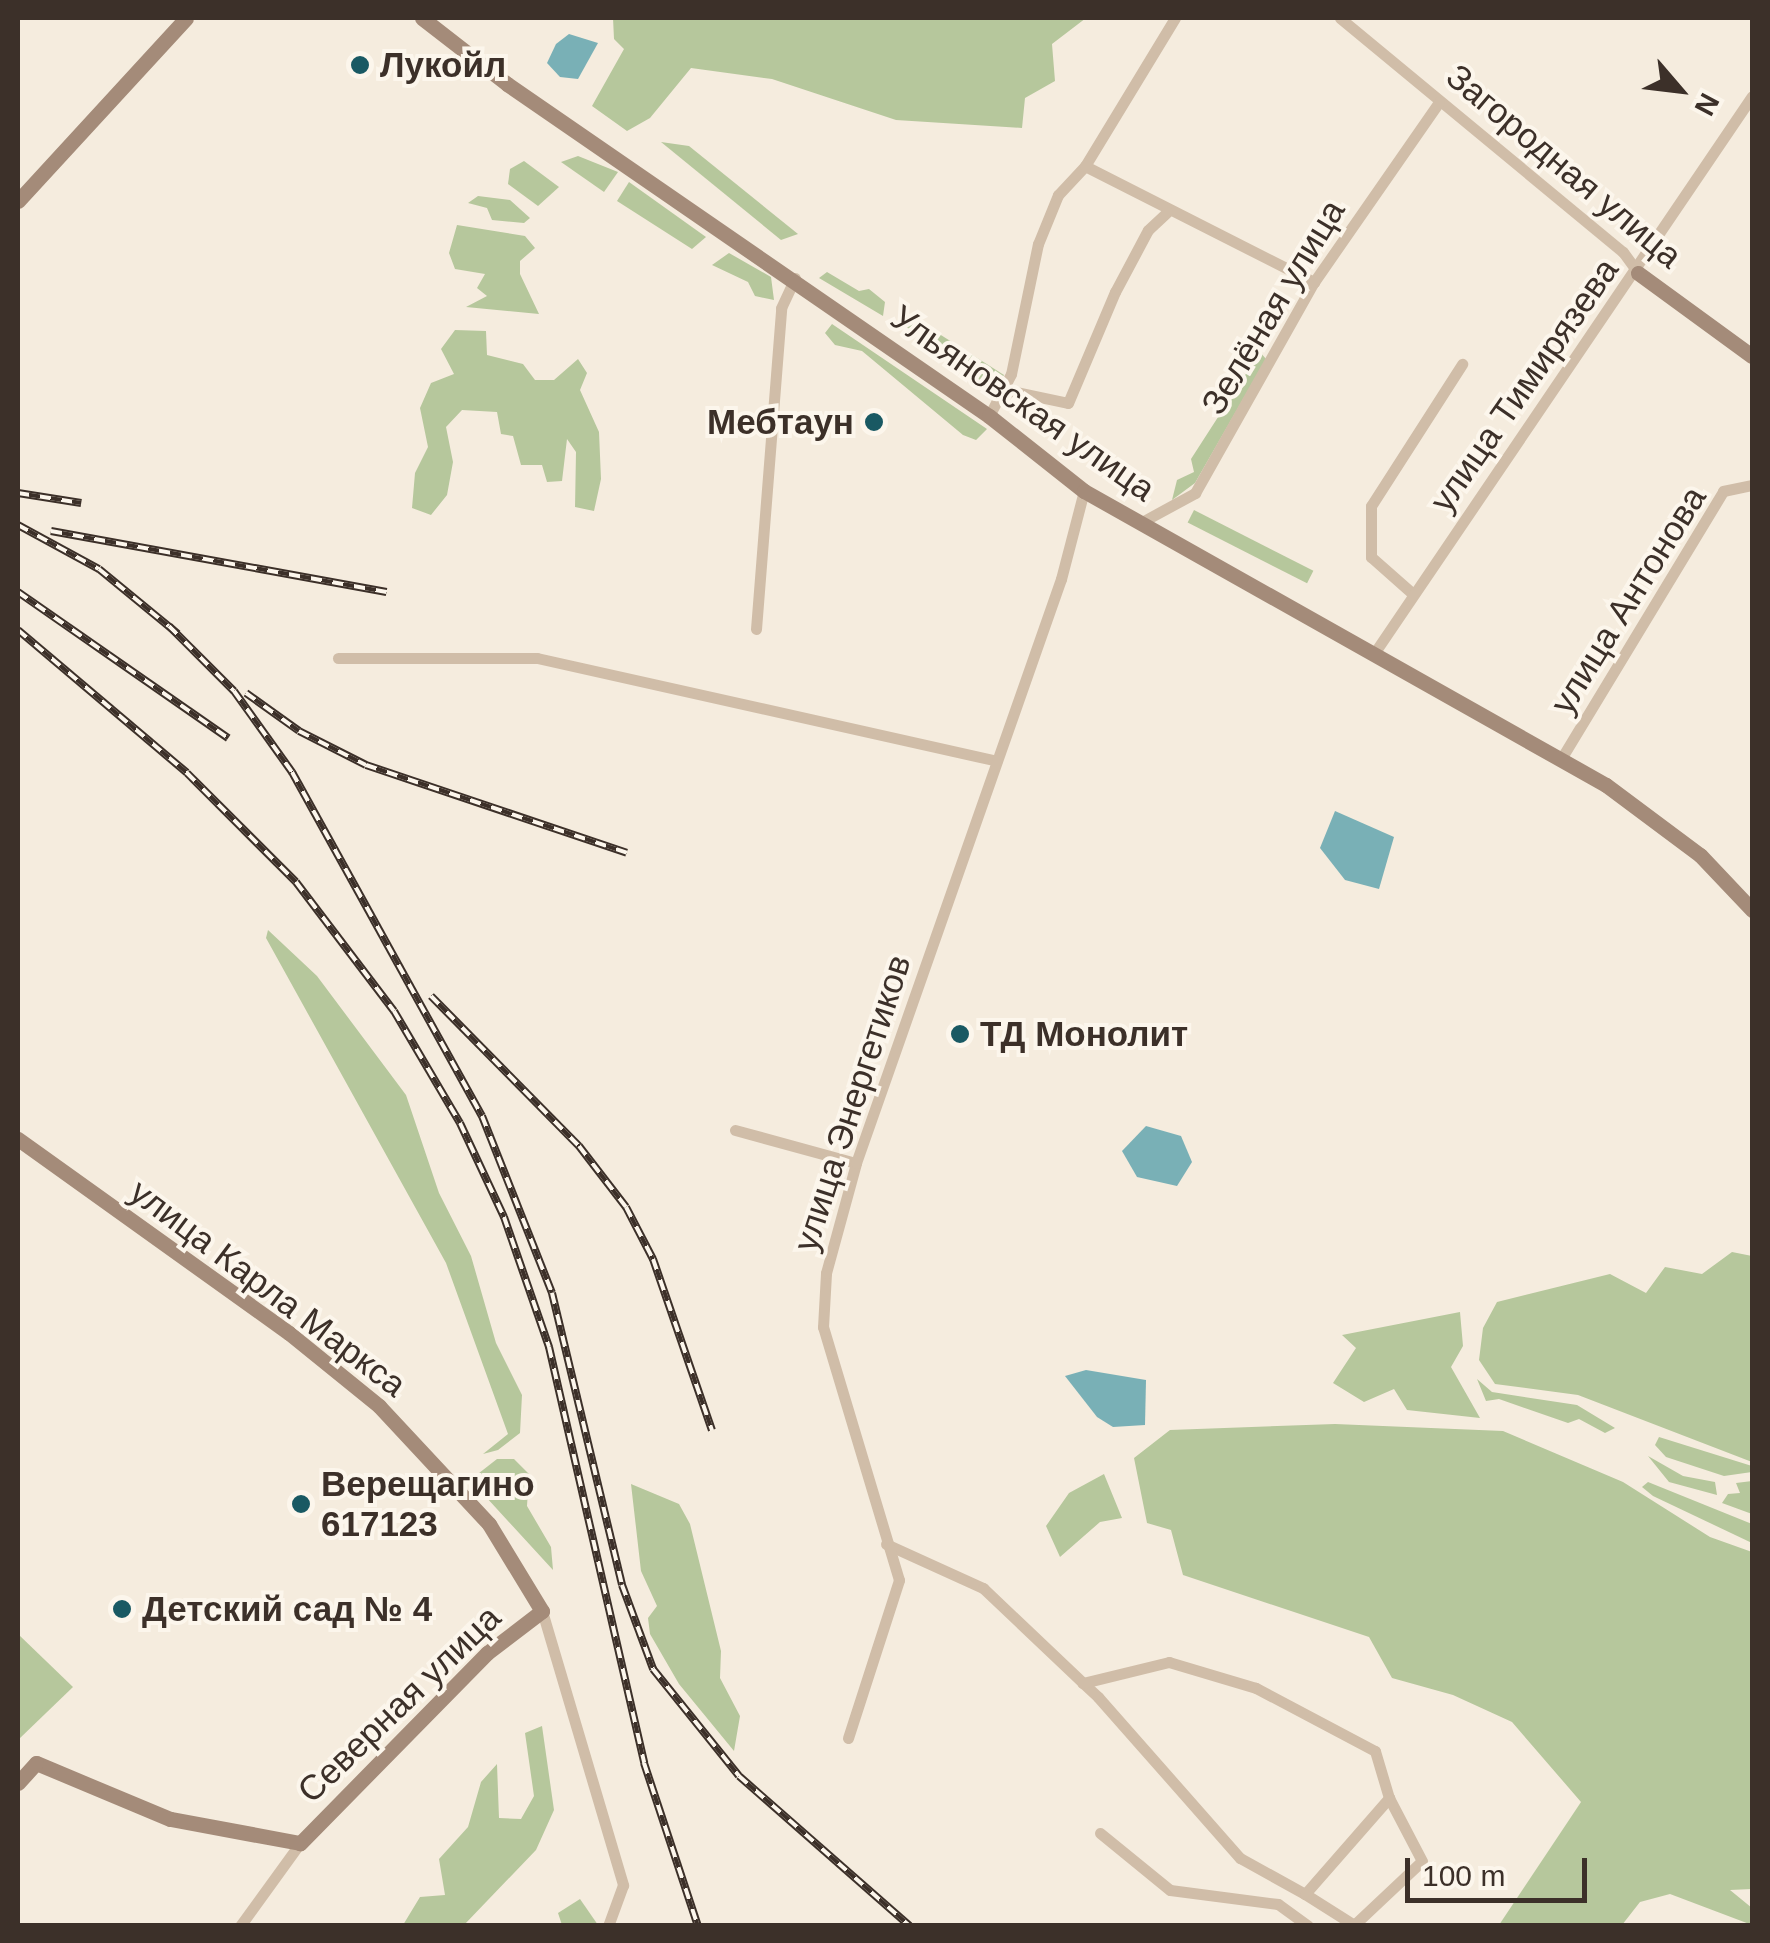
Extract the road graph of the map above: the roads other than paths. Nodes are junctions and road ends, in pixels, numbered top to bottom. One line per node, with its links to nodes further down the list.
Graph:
1 (186, 18): 8 (main road)
2 (422, 18): 11 (main road, Ульяновская улица)
3 (1175, 18): 7 (street)
4 (1340, 18): 6 (street, Загородная улица)
5 (1752, 96): 10 (street, улица Тимирязева)
6 (1439, 102): 10 (street, Загородная улица); 12 (street, Зелёная улица)
7 (1085, 166): 9 (street); 15 (street)
8 (19, 197)
9 (1166, 212): 12 (street); 15 (street)
10 (1638, 273): 13 (main road, Загородная улица); 20 (street, улица Тимирязева)
11 (795, 278): 16 (main road, Ульяновская улица); 21 (street)
12 (1314, 282): 19 (street, Зелёная улица)
13 (1752, 356)
14 (1462, 364): 20 (street)
15 (1006, 390): 16 (street)
16 (989, 416): 18 (main road, Ульяновская улица)
17 (1752, 485): 24 (street, улица Антонова)
18 (1084, 490): 19 (main road, Ульяновская улица); 25 (street, улица Энергетиков)
19 (1140, 523): 22 (main road, Ульяновская улица)
20 (1412, 594): 22 (street, улица Тимирязева)
21 (756, 629)
22 (1374, 656): 24 (main road, Ульяновская улица)
23 (338, 658): 25 (street)
24 (1561, 759): 26 (main road, Ульяновская улица)
25 (997, 761): 29 (street, улица Энергетиков)
26 (1752, 910)
27 (735, 1130): 29 (street)
28 (18, 1139): 31 (main road, улица Карла Маркса)
29 (856, 1163): 30 (street, улица Энергетиков)
30 (886, 1544): 32 (street); 33 (street, улица Энергетиков)
31 (542, 1611): 37 (main road, Северная улица); 40 (street, улица Карла Маркса)
32 (1083, 1683): 35 (street); 38 (street)
33 (848, 1738)
34 (18, 1784): 37 (main road, Северная улица)
35 (1389, 1798): 38 (street); 38 (street)
36 (1100, 1833): 41 (street)
37 (300, 1843): 39 (street, Северная улица)
38 (1305, 1894)
39 (240, 1926)
40 (608, 1926)
41 (1308, 1926)

